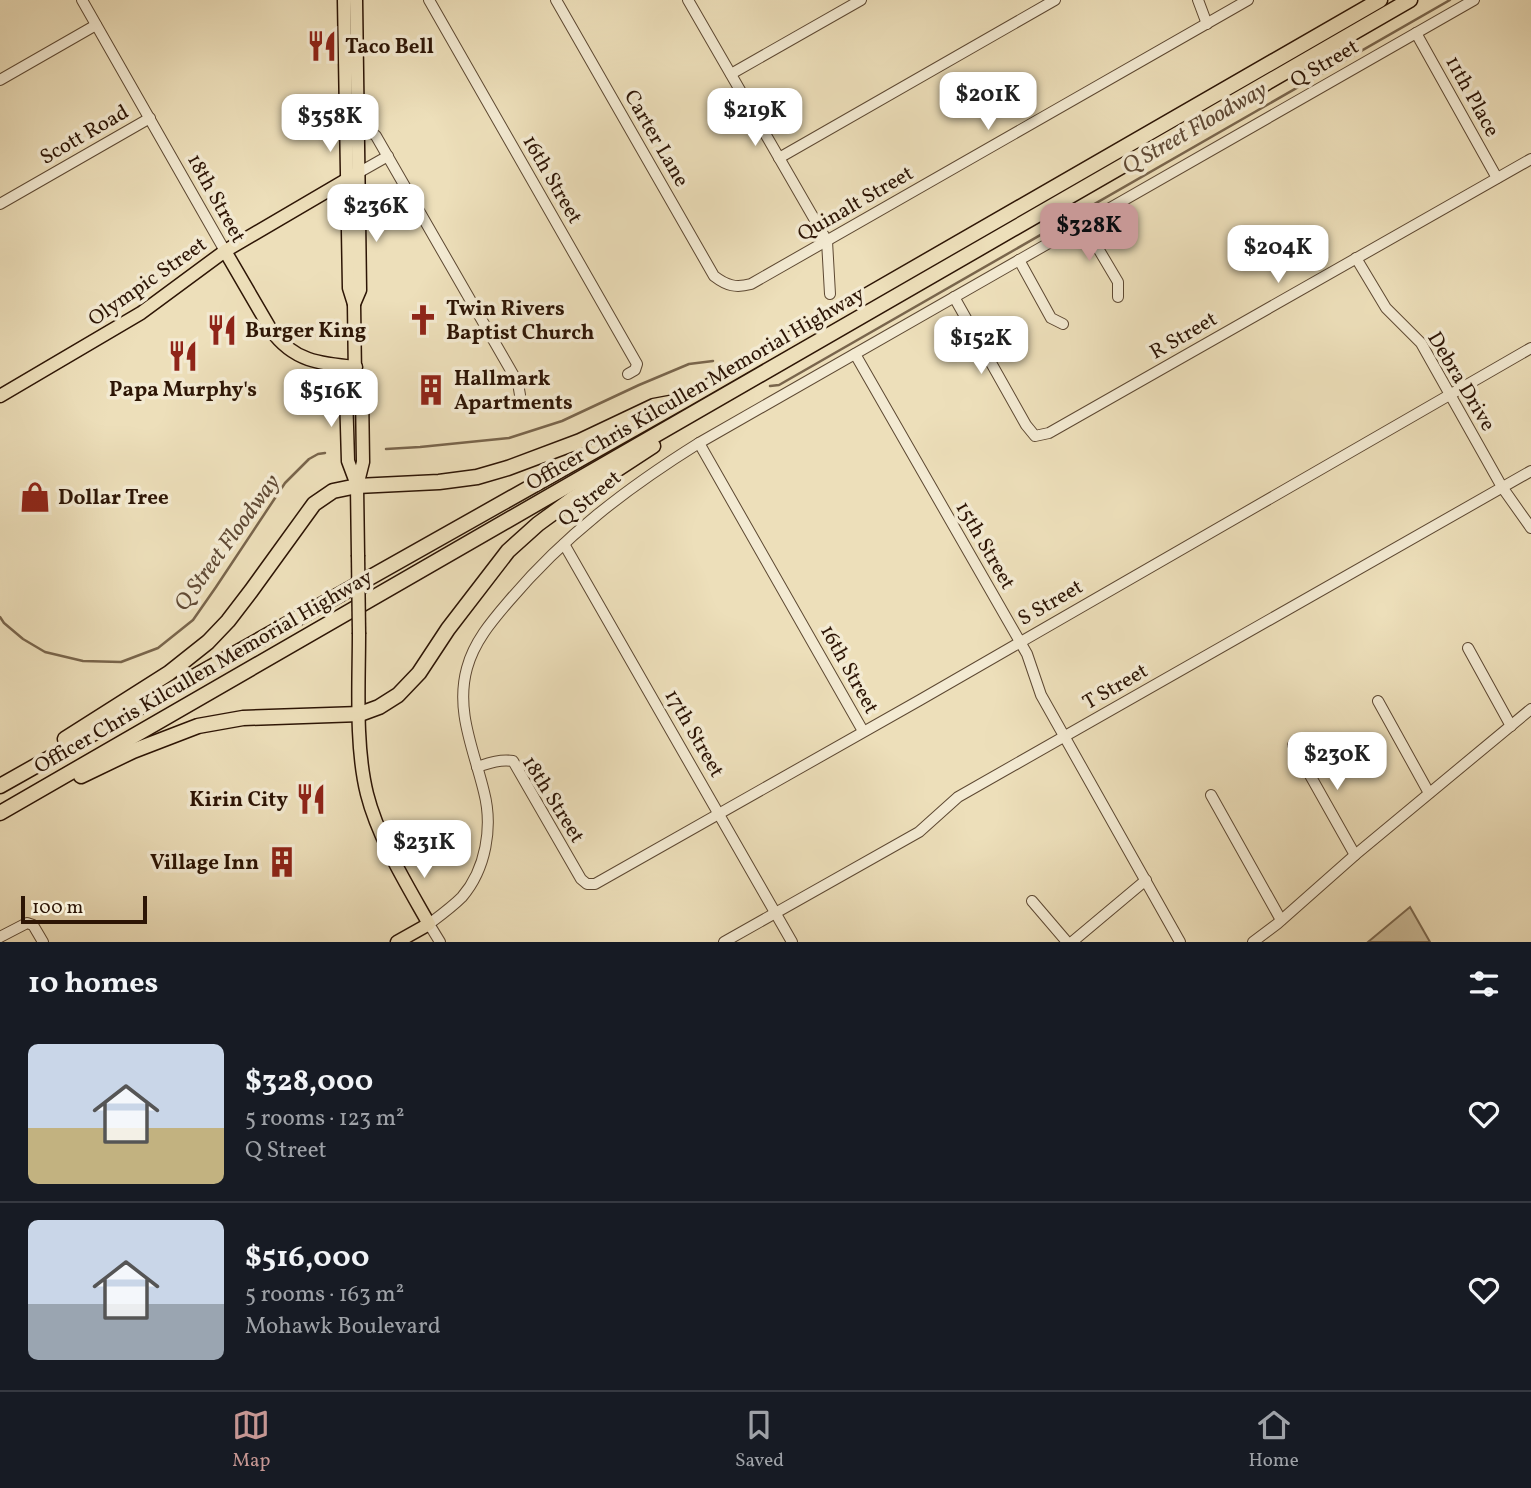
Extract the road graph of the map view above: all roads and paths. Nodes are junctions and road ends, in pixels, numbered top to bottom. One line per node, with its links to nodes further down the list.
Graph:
1 (82, 0): 14 (street, 18th Street)
2 (344, 0): 24 (main road)
3 (356, 0): 20 (main road)
4 (429, 0): 40 (street, 16th Street)
5 (556, 0): 32 (street, Carter Lane)
6 (688, 0): 17 (street)
7 (861, 0): 17 (street)
8 (1055, 0): 22 (street)
9 (1198, 0): 15 (street)
10 (1248, 0): 15 (street, Quinalt Street)
11 (1380, 0): 44 (highway, Officer Chris Kilcullen Memorial Highway)
12 (1410, 0): 45 (highway, Officer Chris Kilcullen Memorial Highway)
13 (1474, 0): 16 (street, Q Street)
14 (96, 24): 18 (street); 19 (street, 18th Street)
15 (1207, 24): 28 (street, Quinalt Street)
16 (1416, 33): 25 (street, 11th Place); 27 (street, Q Street)
17 (731, 74): 22 (street)
18 (0, 80)
19 (150, 118): 26 (street, Scott Road); 29 (street, 18th Street)
20 (358, 129): 21 (street); 24 (main road)
21 (388, 156): 24 (street, Olympic Street); 41 (street)
22 (779, 158): 28 (street)
23 (1531, 159): 25 (street, R Street)
24 (352, 176): 29 (main road, Olympic Street); 39 (main road)
25 (1497, 178): 30 (street, R Street)
26 (0, 204)
27 (1083, 223): 31 (street, Q Street); 35 (street)
28 (827, 241): 32 (street, Quinalt Street); 33 (street)
29 (225, 251): 39 (main road, 18th Street); 42 (main road, Olympic Street)
30 (1356, 258): 34 (street, R Street); 43 (street, Debra Drive)
31 (1019, 260): 34 (street, Q Street); 36 (street)
32 (734, 287)
33 (830, 294)
34 (954, 297): 38 (street, Q Street)
35 (1118, 297)
36 (1063, 324)
37 (1531, 348): 43 (street, S Street)
38 (855, 354): 46 (street, Q Street); 52 (street, 15th Street)
39 (356, 372): 48 (main road)
40 (628, 374)
41 (520, 395)
42 (0, 396)
43 (1449, 396): 49 (street, Debra Drive); 52 (street, S Street)
44 (685, 400): 48 (highway); 63 (highway, Officer Chris Kilcullen Memorial Highway)
45 (681, 420): 56 (highway); 66 (highway, Officer Chris Kilcullen Memorial Highway)
46 (699, 443): 51 (street, Q Street); 58 (street, 16th Street)
47 (1531, 471): 49 (street, T Street)
48 (357, 486): 56 (main road, bridge); 62 (highway)
49 (1502, 487): 50 (street, Debra Drive); 59 (street, T Street)
50 (1531, 528)
51 (564, 544): 61 (street, Q Street); 67 (street, 17th Street)
52 (1020, 642): 58 (street, S Street); 59 (street, 15th Street)
53 (1468, 648): 57 (street)
54 (1378, 701): 64 (street)
55 (1531, 709): 57 (street)
56 (360, 714): 66 (highway); 74 (main road)
57 (1511, 726): 64 (street)
58 (863, 731): 67 (street, S Street)
59 (1064, 737): 69 (street, 15th Street); 72 (street, T Street)
60 (1293, 745): 68 (street)
61 (477, 767): 70 (street, 18th Street); 74 (street, Q Street)
62 (0, 780)
63 (0, 786)
64 (1429, 793): 68 (street)
65 (1210, 795): 73 (street)
66 (0, 813)
67 (719, 814): 70 (street, S Street); 72 (street, 17th Street)
68 (1355, 855): 73 (street)
69 (1146, 880): 81 (street); 82 (street, 15th Street)
70 (587, 884)
71 (1032, 901): 81 (street)
72 (776, 913): 79 (street, T Street); 80 (street, 17th Street)
73 (1281, 920): 83 (street)
74 (429, 924): 77 (main road); 78 (street)
75 (0, 937): 76 (street)
76 (43, 942)
77 (397, 942)
78 (440, 942)
79 (724, 942)
80 (792, 942)
81 (1069, 942)
82 (1180, 942)
83 (1253, 942)

